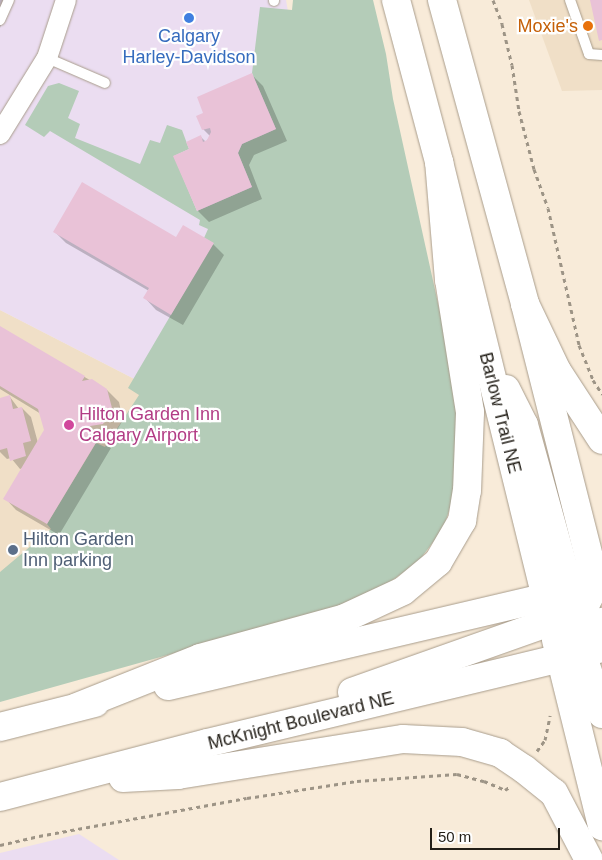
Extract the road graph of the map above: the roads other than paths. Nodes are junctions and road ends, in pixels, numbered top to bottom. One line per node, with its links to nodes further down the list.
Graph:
1 (9, 0): 6 (lane)
2 (66, 0): 8 (street)
3 (396, 0): 11 (main road, Barlow Trail NE)
4 (442, 0): 12 (main road, Barlow Trail NE)
5 (570, 0): 7 (lane)
6 (0, 20)
7 (602, 55)
8 (47, 58): 9 (lane); 10 (street)
9 (105, 83)
10 (0, 134)
11 (439, 162): 14 (main road, Barlow Trail NE); 15 (main road)
12 (525, 304): 13 (main road); 14 (main road, Barlow Trail NE)
13 (602, 440)
14 (582, 620): 15 (main road); 16 (main road); 18 (main road); 18 (main road, McKnight Boulevard NE); 21 (main road, Barlow Trail NE)
15 (77, 707): 17 (main road)
16 (602, 714)
17 (0, 726)
18 (207, 743): 19 (main road, McKnight Boulevard NE)
19 (66, 781): 20 (main road, McKnight Boulevard NE); 22 (main road)
20 (0, 797)
21 (602, 826)
22 (589, 860)

